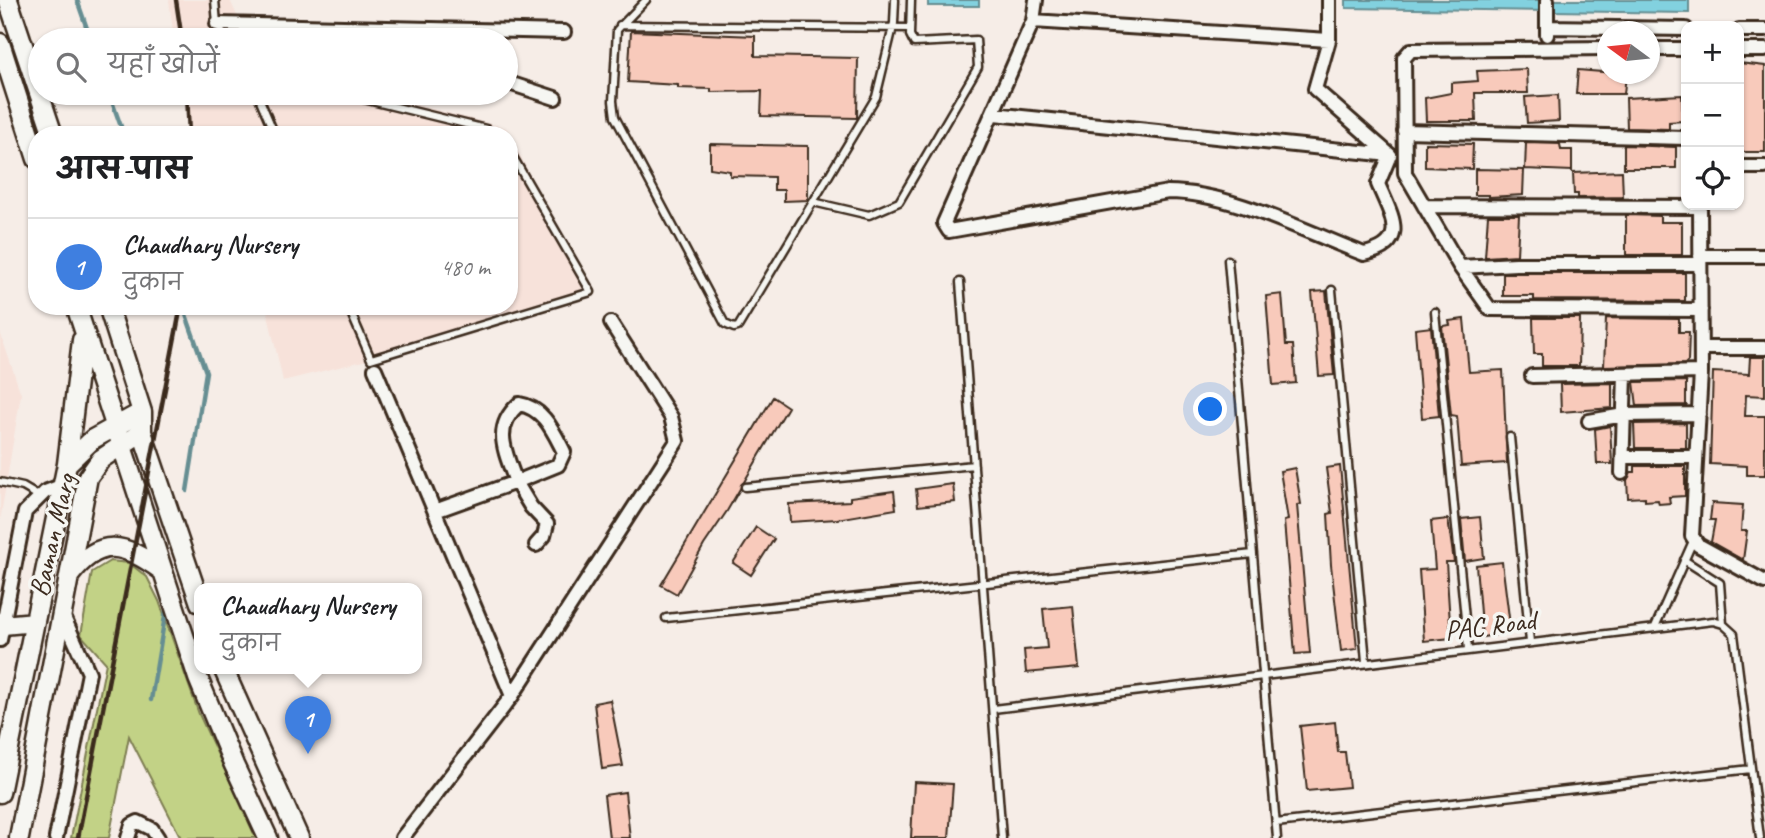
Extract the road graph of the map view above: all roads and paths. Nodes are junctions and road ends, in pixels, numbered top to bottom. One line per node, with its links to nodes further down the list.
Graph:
1 (8, 0): 30 (main road)
2 (215, 0): 11 (lane)
3 (646, 0): 12 (lane)
4 (895, 0): 13 (lane)
5 (911, 0): 16 (lane)
6 (1037, 0): 9 (street)
7 (1329, 0): 22 (street)
8 (1547, 0): 10 (street)
9 (1033, 21): 22 (street); 36 (street)
10 (1547, 22): 17 (street); 24 (street)
11 (217, 24): 14 (lane); 15 (street)
12 (620, 25): 13 (lane); 47 (lane)
13 (893, 27): 16 (lane); 47 (lane)
14 (220, 28)
15 (300, 28)
16 (910, 28): 47 (lane)
17 (1681, 29)
18 (1744, 30): 19 (street)
19 (1765, 30)
20 (564, 32): 21 (street)
21 (518, 33)
22 (1329, 40): 43 (street)
23 (0, 43): 40 (main road)
24 (1546, 47): 25 (street); 41 (street)
25 (1597, 48)
26 (1660, 48): 27 (street)
27 (1681, 49)
28 (1744, 50): 29 (street)
29 (1765, 50)
30 (28, 60)
31 (518, 86): 32 (street)
32 (555, 98)
33 (43, 105): 37 (main road)
34 (262, 105): 38 (lane)
35 (388, 105): 39 (lane)
36 (994, 114): 43 (street); 43 (street)
37 (50, 126)
38 (271, 126)
39 (473, 126)
40 (28, 131)
41 (1404, 131): 42 (street); 48 (street)
42 (1681, 138)
43 (1390, 155)
44 (518, 166): 59 (lane)
45 (1744, 167): 46 (street)
46 (1765, 167)
47 (813, 202)
48 (1424, 206): 49 (street); 54 (street)
49 (1681, 206)
50 (1700, 210): 53 (street)
51 (1765, 257): 53 (street)
52 (1228, 260): 93 (lane)
53 (1700, 260): 54 (street); 57 (street)
54 (1460, 267): 57 (street)
55 (960, 282): 83 (lane)
56 (1332, 290): 108 (lane)
57 (1700, 310): 66 (street)
58 (1435, 312): 107 (lane)
59 (518, 314)
60 (78, 315): 65 (main road)
61 (111, 315): 72 (main road)
62 (352, 315): 63 (lane)
63 (515, 315)
64 (611, 323): 113 (street)
65 (83, 333): 76 (main road); 82 (main road)
66 (1701, 348): 67 (street); 69 (street)
67 (1765, 348)
68 (375, 369): 90 (street)
69 (1701, 372): 70 (street); 73 (street)
70 (1625, 374): 71 (street); 74 (street)
71 (1532, 376)
72 (142, 412): 76 (main road, Baman Marg); 77 (main road)
73 (1699, 414): 74 (street); 81 (street)
74 (1624, 415): 75 (street); 80 (street)
75 (1589, 421)
76 (114, 429): 79 (main road); 82 (main road, Baman Marg)
77 (142, 432): 79 (main road, Baman Marg); 99 (main road)
78 (1510, 437): 106 (lane)
79 (120, 449): 95 (main road); 96 (main road, Baman Marg)
80 (1623, 457): 81 (street); 84 (street)
81 (1696, 457): 91 (street)
82 (67, 464): 87 (main road, Baman Marg)
83 (975, 465): 88 (lane); 98 (lane)
84 (1622, 473)
85 (0, 482): 89 (lane)
86 (516, 482): 86 (street); 90 (street); 92 (street)
87 (63, 485): 89 (street); 102 (main road, Baman Marg)
88 (745, 487)
89 (40, 497): 105 (street)
90 (435, 511): 113 (street)
91 (1693, 541): 94 (lane); 97 (street)
92 (536, 545)
93 (1253, 554): 98 (lane); 112 (lane)
94 (1684, 560): 103 (lane); 104 (lane)
95 (161, 570): 96 (main road); 109 (main road)
96 (67, 578): 100 (main road, Baman Marg)
97 (1765, 582)
98 (984, 583): 101 (lane); 114 (lane)
99 (194, 585)
100 (61, 610): 118 (main road, Baman Marg); 119 (street)
101 (666, 618)
102 (35, 622): 105 (main road); 116 (main road, Baman Marg)
103 (1723, 624): 104 (lane, PAC Road); 115 (lane)
104 (1655, 627): 106 (lane, PAC Road)
105 (1, 633)
106 (1530, 642): 107 (lane, PAC Road)
107 (1468, 649): 108 (lane, PAC Road)
108 (1366, 662): 112 (lane, PAC Road)
109 (194, 666)
110 (197, 674): 122 (main road)
111 (226, 674): 123 (main road)
112 (1262, 678): 114 (lane, PAC Road); 117 (lane)
113 (512, 696): 124 (street)
114 (993, 709): 125 (lane)
115 (1751, 769): 117 (lane); 127 (lane)
116 (0, 793)
117 (1276, 823): 126 (lane)
118 (19, 838)
119 (56, 838)
120 (128, 838): 121 (street)
121 (158, 838)
122 (268, 838)
123 (299, 838)
124 (402, 838)
125 (1002, 838)
126 (1277, 838)
127 (1760, 838)

